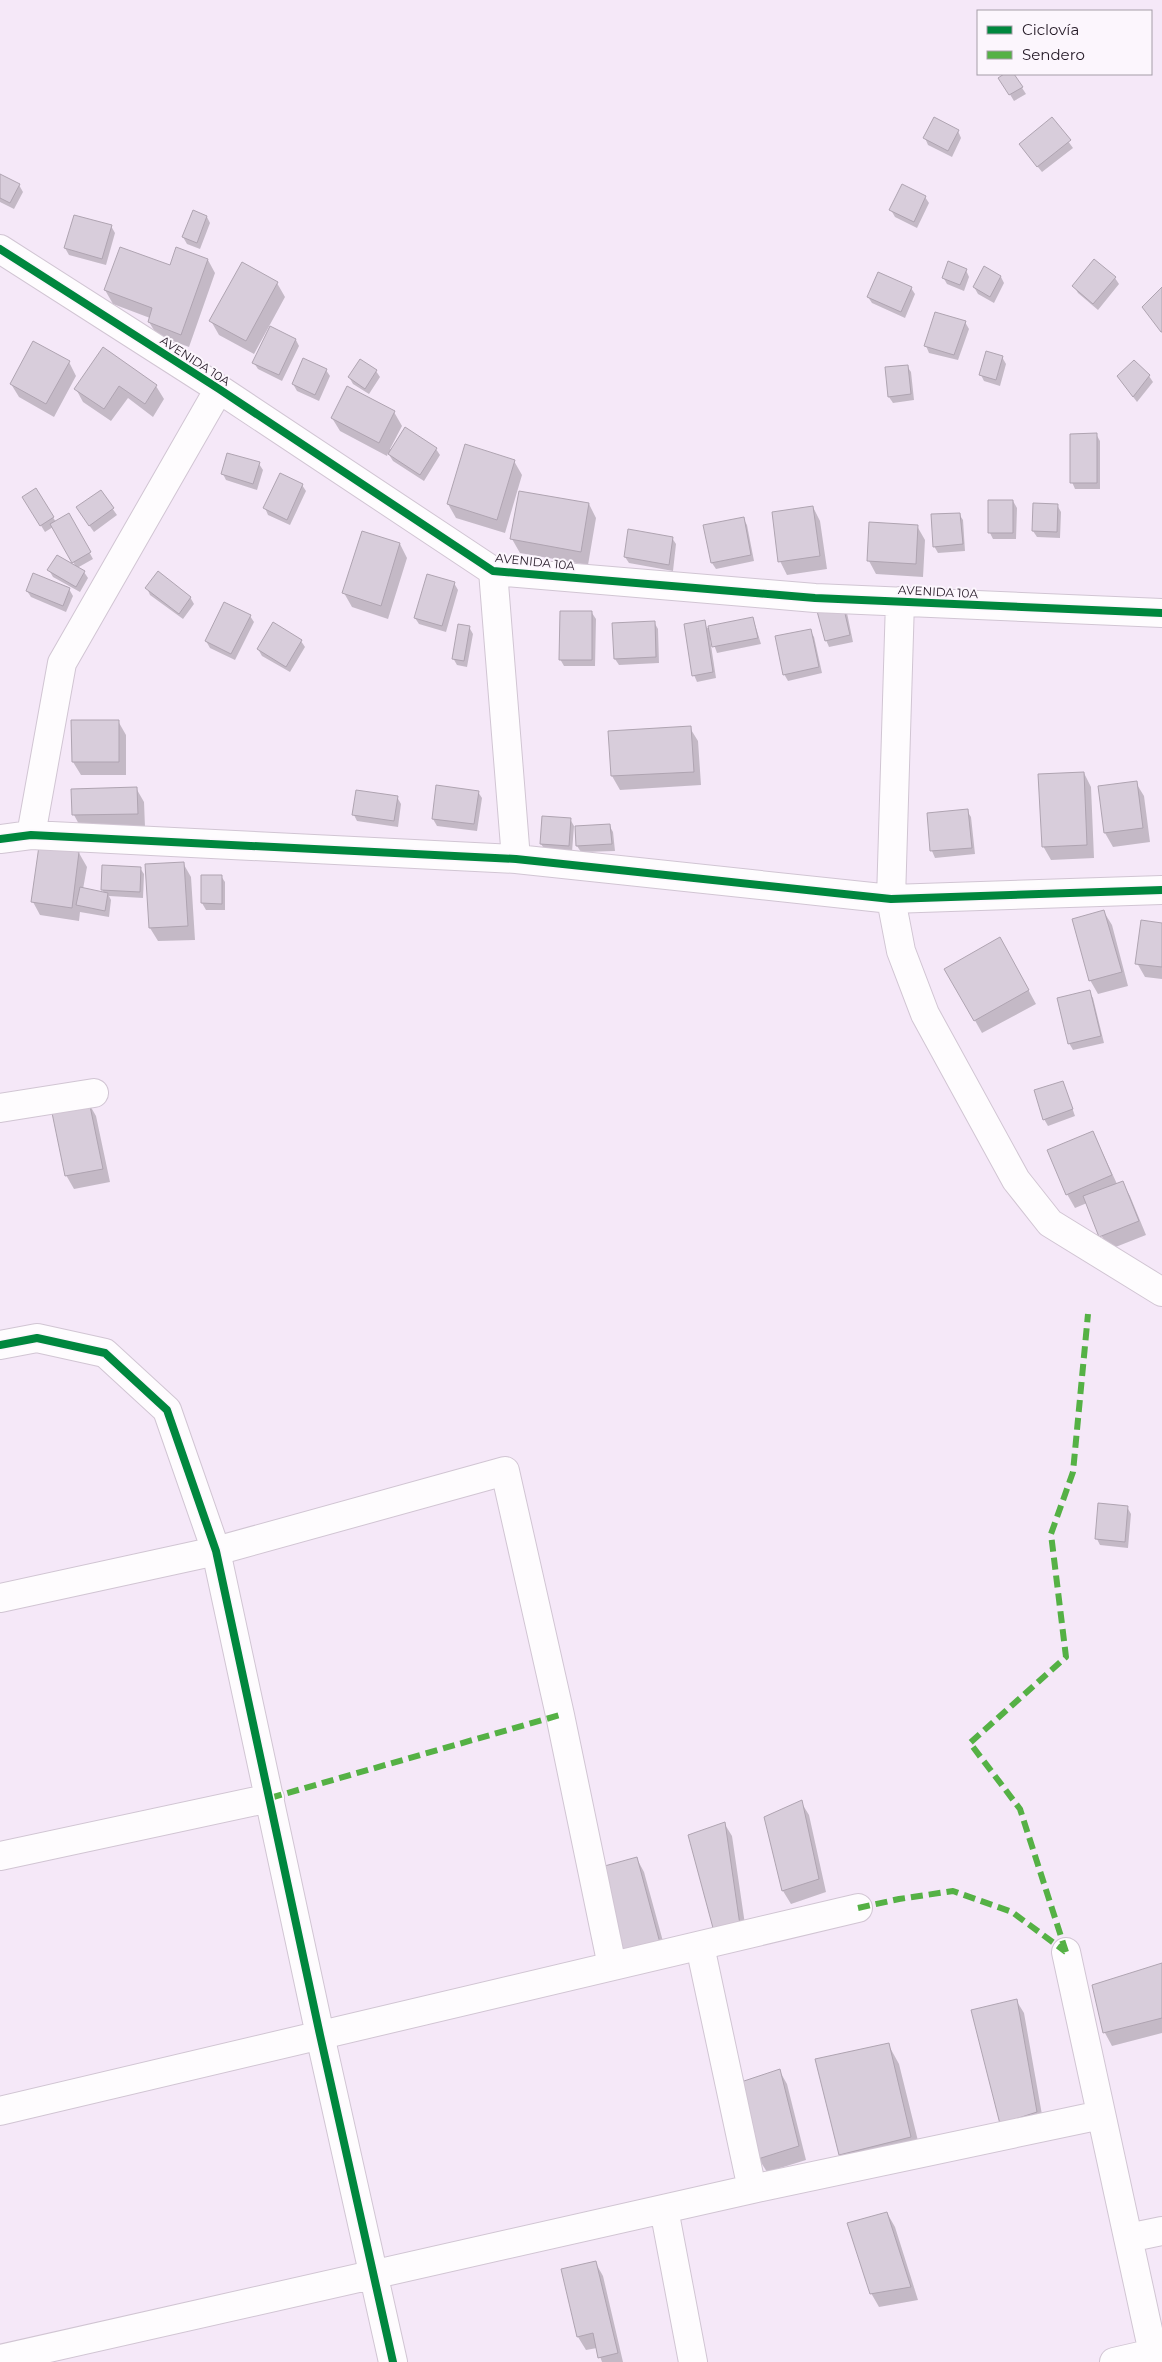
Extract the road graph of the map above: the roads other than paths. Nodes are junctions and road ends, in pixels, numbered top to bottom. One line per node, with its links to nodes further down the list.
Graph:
1 (0, 248): 2 (street, AVENIDA 10A)
2 (218, 389): 3 (street, AVENIDA 10A); 6 (street)
3 (493, 571): 4 (street, AVENIDA 10A); 8 (street)
4 (900, 601): 5 (street, AVENIDA 10A); 10 (street)
5 (1162, 613)
6 (31, 835): 7 (street); 8 (street)
7 (0, 839)
8 (516, 859): 10 (street)
9 (1162, 890): 10 (street)
10 (890, 899): 13 (street)
11 (94, 1093): 12 (street)
12 (0, 1108)
13 (1162, 1292)
14 (0, 1345): 15 (street)
15 (216, 1551): 16 (street); 17 (street); 22 (street)
16 (0, 1598)
17 (270, 1798): 18 (street); 23 (street)
18 (0, 1856)
19 (858, 1908): 20 (street)
20 (700, 1946): 22 (street); 26 (street)
21 (1066, 1952): 25 (street)
22 (612, 1966): 23 (street)
23 (320, 2035): 24 (street); 30 (street)
24 (0, 2111)
25 (1101, 2114): 26 (street); 29 (street)
26 (752, 2189): 27 (street)
27 (664, 2209): 30 (street); 34 (street)
28 (1162, 2232): 29 (street)
29 (1128, 2238): 31 (street)
30 (373, 2275): 32 (street); 33 (street)
31 (1154, 2358): 35 (street)
32 (0, 2359)
33 (393, 2362)
34 (694, 2362)
35 (1114, 2362)

